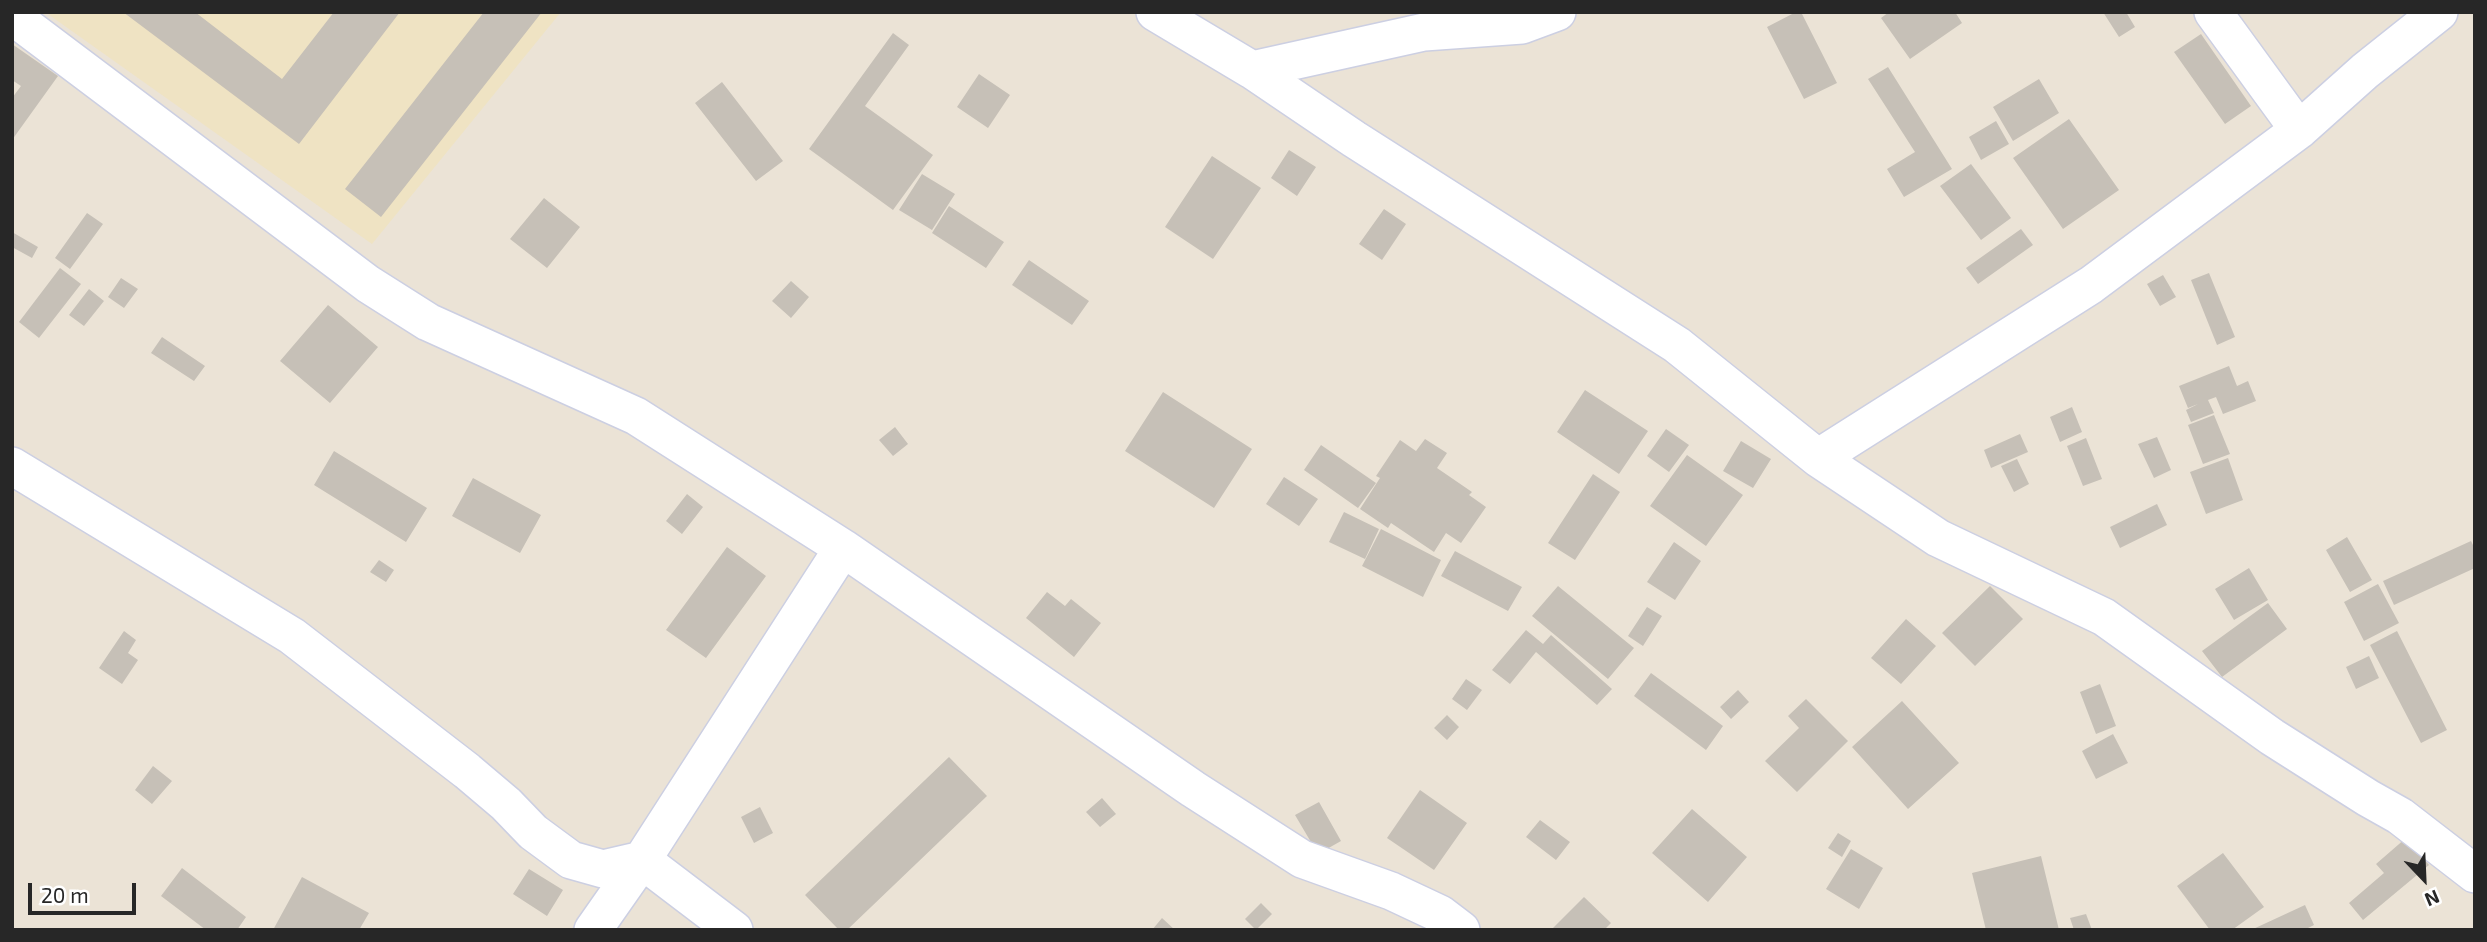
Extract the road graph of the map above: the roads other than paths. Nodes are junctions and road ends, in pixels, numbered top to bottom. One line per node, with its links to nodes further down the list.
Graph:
1 (1155, 12): 6 (street)
2 (1557, 12): 6 (street)
3 (2213, 12): 7 (street)
4 (2439, 12): 7 (street)
5 (12, 16): 10 (street)
6 (1252, 70): 8 (street)
7 (2299, 130): 8 (street)
8 (1818, 458): 12 (street)
9 (12, 466): 11 (street)
10 (843, 548): 11 (street); 15 (street)
11 (642, 860): 13 (street); 14 (street)
12 (2475, 874)
13 (593, 930)
14 (734, 930)
15 (1461, 930)

